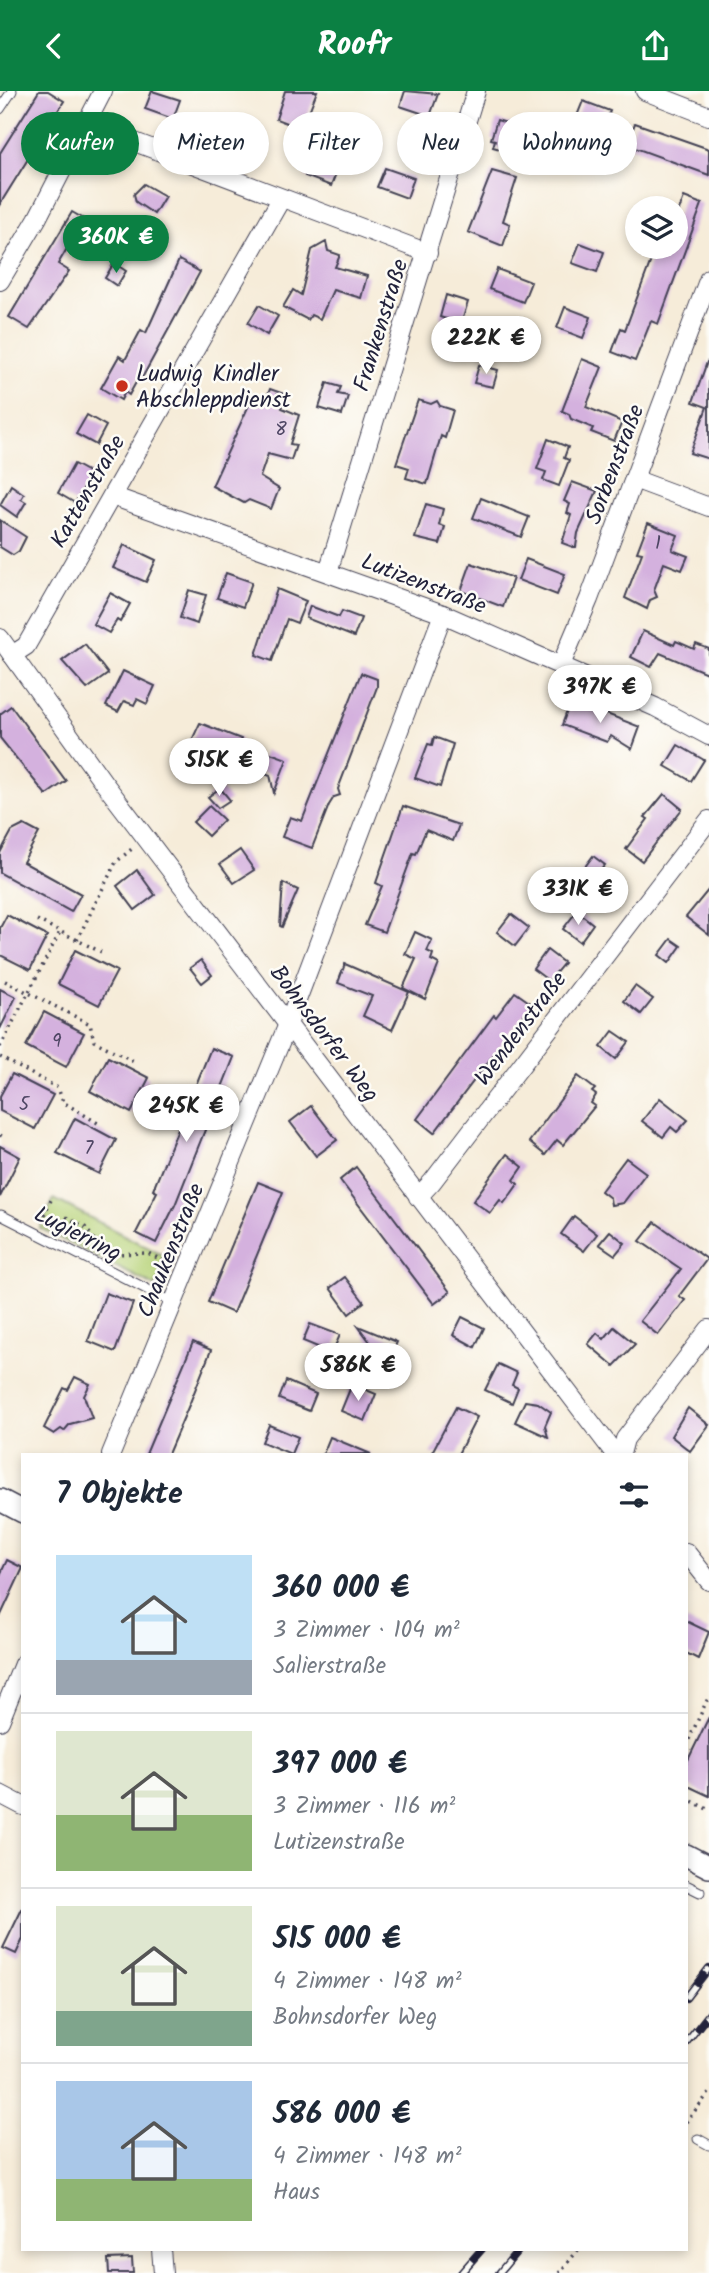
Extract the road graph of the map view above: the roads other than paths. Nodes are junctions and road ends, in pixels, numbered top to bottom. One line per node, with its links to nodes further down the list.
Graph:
1 (12, 91): 5 (lane)
2 (103, 91): 6 (street)
3 (476, 91): 11 (street, Frankenstraße)
4 (645, 91): 7 (street)
5 (0, 109)
6 (93, 112)
7 (709, 116)
8 (139, 144): 10 (street)
9 (60, 175): 13 (street)
10 (281, 199): 11 (street); 15 (street, Kattenstraße)
11 (428, 253): 17 (street, Frankenstraße)
12 (709, 278): 14 (street, Sorbenstraße)
13 (0, 281)
14 (634, 479): 16 (street); 21 (street, Sorbenstraße)
15 (112, 496): 17 (street, Lutizenstraße); 20 (street, Kattenstraße)
16 (709, 507)
17 (328, 572): 18 (street, Lutizenstraße)
18 (443, 614): 21 (street, Lutizenstraße); 24 (street)
19 (0, 638): 20 (street, Bohnsdorfer Weg)
20 (12, 655): 24 (street, Bohnsdorfer Weg)
21 (561, 665): 22 (street, Lutizenstraße)
22 (709, 736)
23 (709, 820): 25 (street, Wendenstraße)
24 (288, 1024): 25 (street, Bohnsdorfer Weg); 27 (street, Chaukenstraße)
25 (418, 1197): 30 (street, Bohnsdorfer Weg)
26 (1, 1215): 27 (lane, Lugierring)
27 (175, 1304): 29 (street, Chaukenstraße)
28 (709, 1329): 31 (street)
29 (111, 1453)
30 (614, 1453)
31 (621, 1453)
32 (0, 1500): 33 (street)
33 (21, 1511)
34 (688, 1555): 35 (street)
35 (709, 1581)
36 (21, 1669): 37 (street)
37 (0, 1721)
38 (0, 1794): 39 (street)
39 (21, 1804)
40 (688, 1856): 41 (street)
41 (709, 1867)
42 (688, 1886): 43 (lane)
43 (700, 1892)
44 (698, 2139): 45 (lane)
45 (709, 2145)
46 (162, 2251): 47 (street)
47 (163, 2273)

